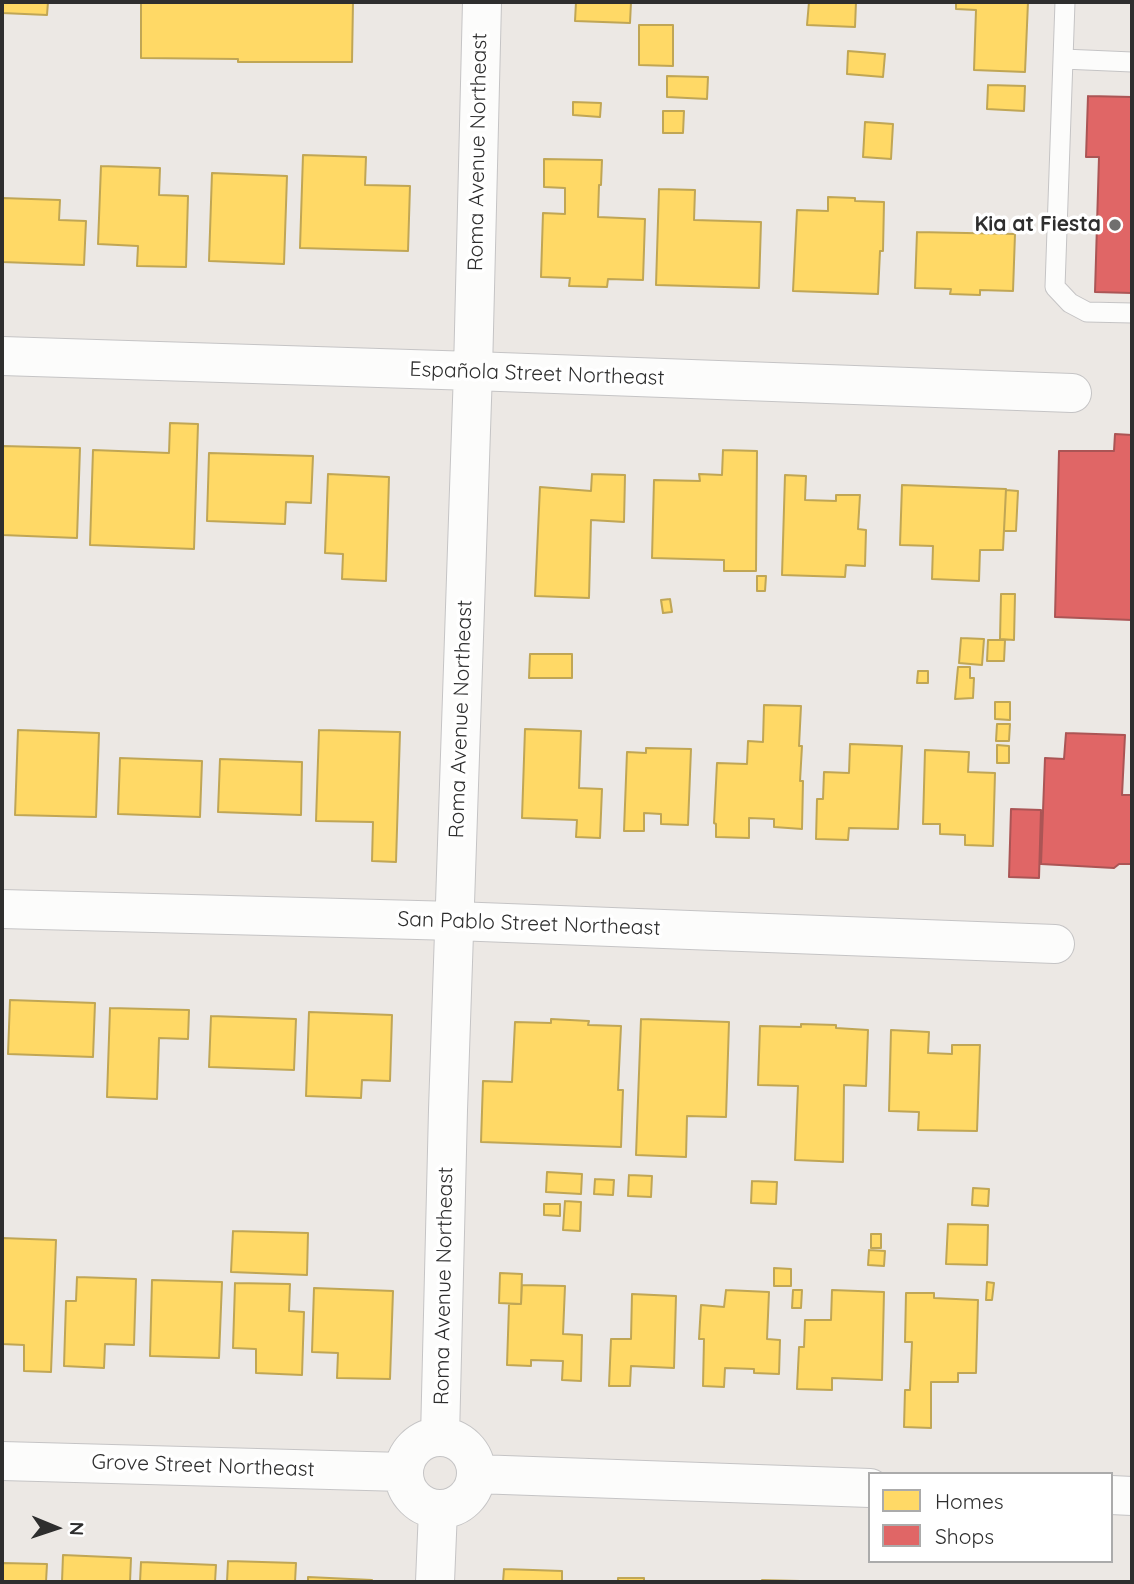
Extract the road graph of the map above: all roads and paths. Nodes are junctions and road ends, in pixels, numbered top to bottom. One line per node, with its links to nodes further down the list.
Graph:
1 (482, 2): 7 (street, Roma Avenue Northeast)
2 (1065, 2): 3 (lane)
3 (1063, 59): 4 (lane); 5 (lane)
4 (1132, 62)
5 (1132, 313)
6 (2, 356): 7 (street, Española Street Northeast)
7 (473, 371): 8 (street, Española Street Northeast); 10 (street, Roma Avenue Northeast)
8 (1072, 393)
9 (2, 909): 10 (street, San Pablo Street Northeast)
10 (455, 921): 11 (street, San Pablo Street Northeast); 12 (street, Roma Avenue Northeast)
11 (1055, 944)
12 (440, 1437): 14 (street); 15 (street)
13 (2, 1461): 14 (street, Grove Street Northeast)
14 (403, 1472): 19 (street)
15 (476, 1474): 16 (street); 19 (street)
16 (868, 1488)
17 (1113, 1495): 18 (street)
18 (1132, 1496)
19 (438, 1510): 20 (street)
20 (435, 1582)

